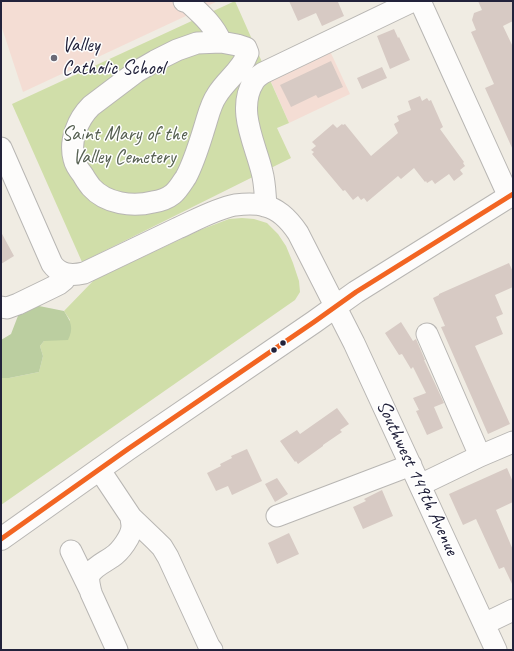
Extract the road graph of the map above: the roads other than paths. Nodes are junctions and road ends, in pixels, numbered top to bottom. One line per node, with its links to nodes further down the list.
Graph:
1 (184, 1): 4 (street)
2 (413, 1): 6 (street)
3 (420, 1): 8 (street)
4 (221, 42): 5 (street); 5 (street)
5 (232, 76): 6 (street)
6 (253, 84): 9 (street)
7 (1, 148): 10 (street)
8 (511, 196): 12 (main road)
9 (266, 206): 10 (street); 12 (street, Southwest 149th Avenue)
10 (67, 274): 11 (street)
11 (1, 307)
12 (335, 307): 16 (street, Southwest 149th Avenue); 17 (main road)
13 (427, 334): 15 (street)
14 (513, 442): 15 (street)
15 (480, 456): 18 (street)
16 (411, 465): 18 (street, Southwest 149th Avenue); 19 (street)
17 (99, 469): 20 (street); 21 (main road)
18 (420, 485): 25 (street, Southwest 149th Avenue)
19 (277, 516)
20 (131, 517): 23 (street); 27 (street)
21 (1, 539)
22 (71, 551): 23 (street)
23 (91, 593): 26 (street)
24 (513, 610): 25 (street)
25 (484, 624): 28 (street, Southwest 149th Avenue)
26 (117, 650)
27 (212, 650)
28 (496, 650)

